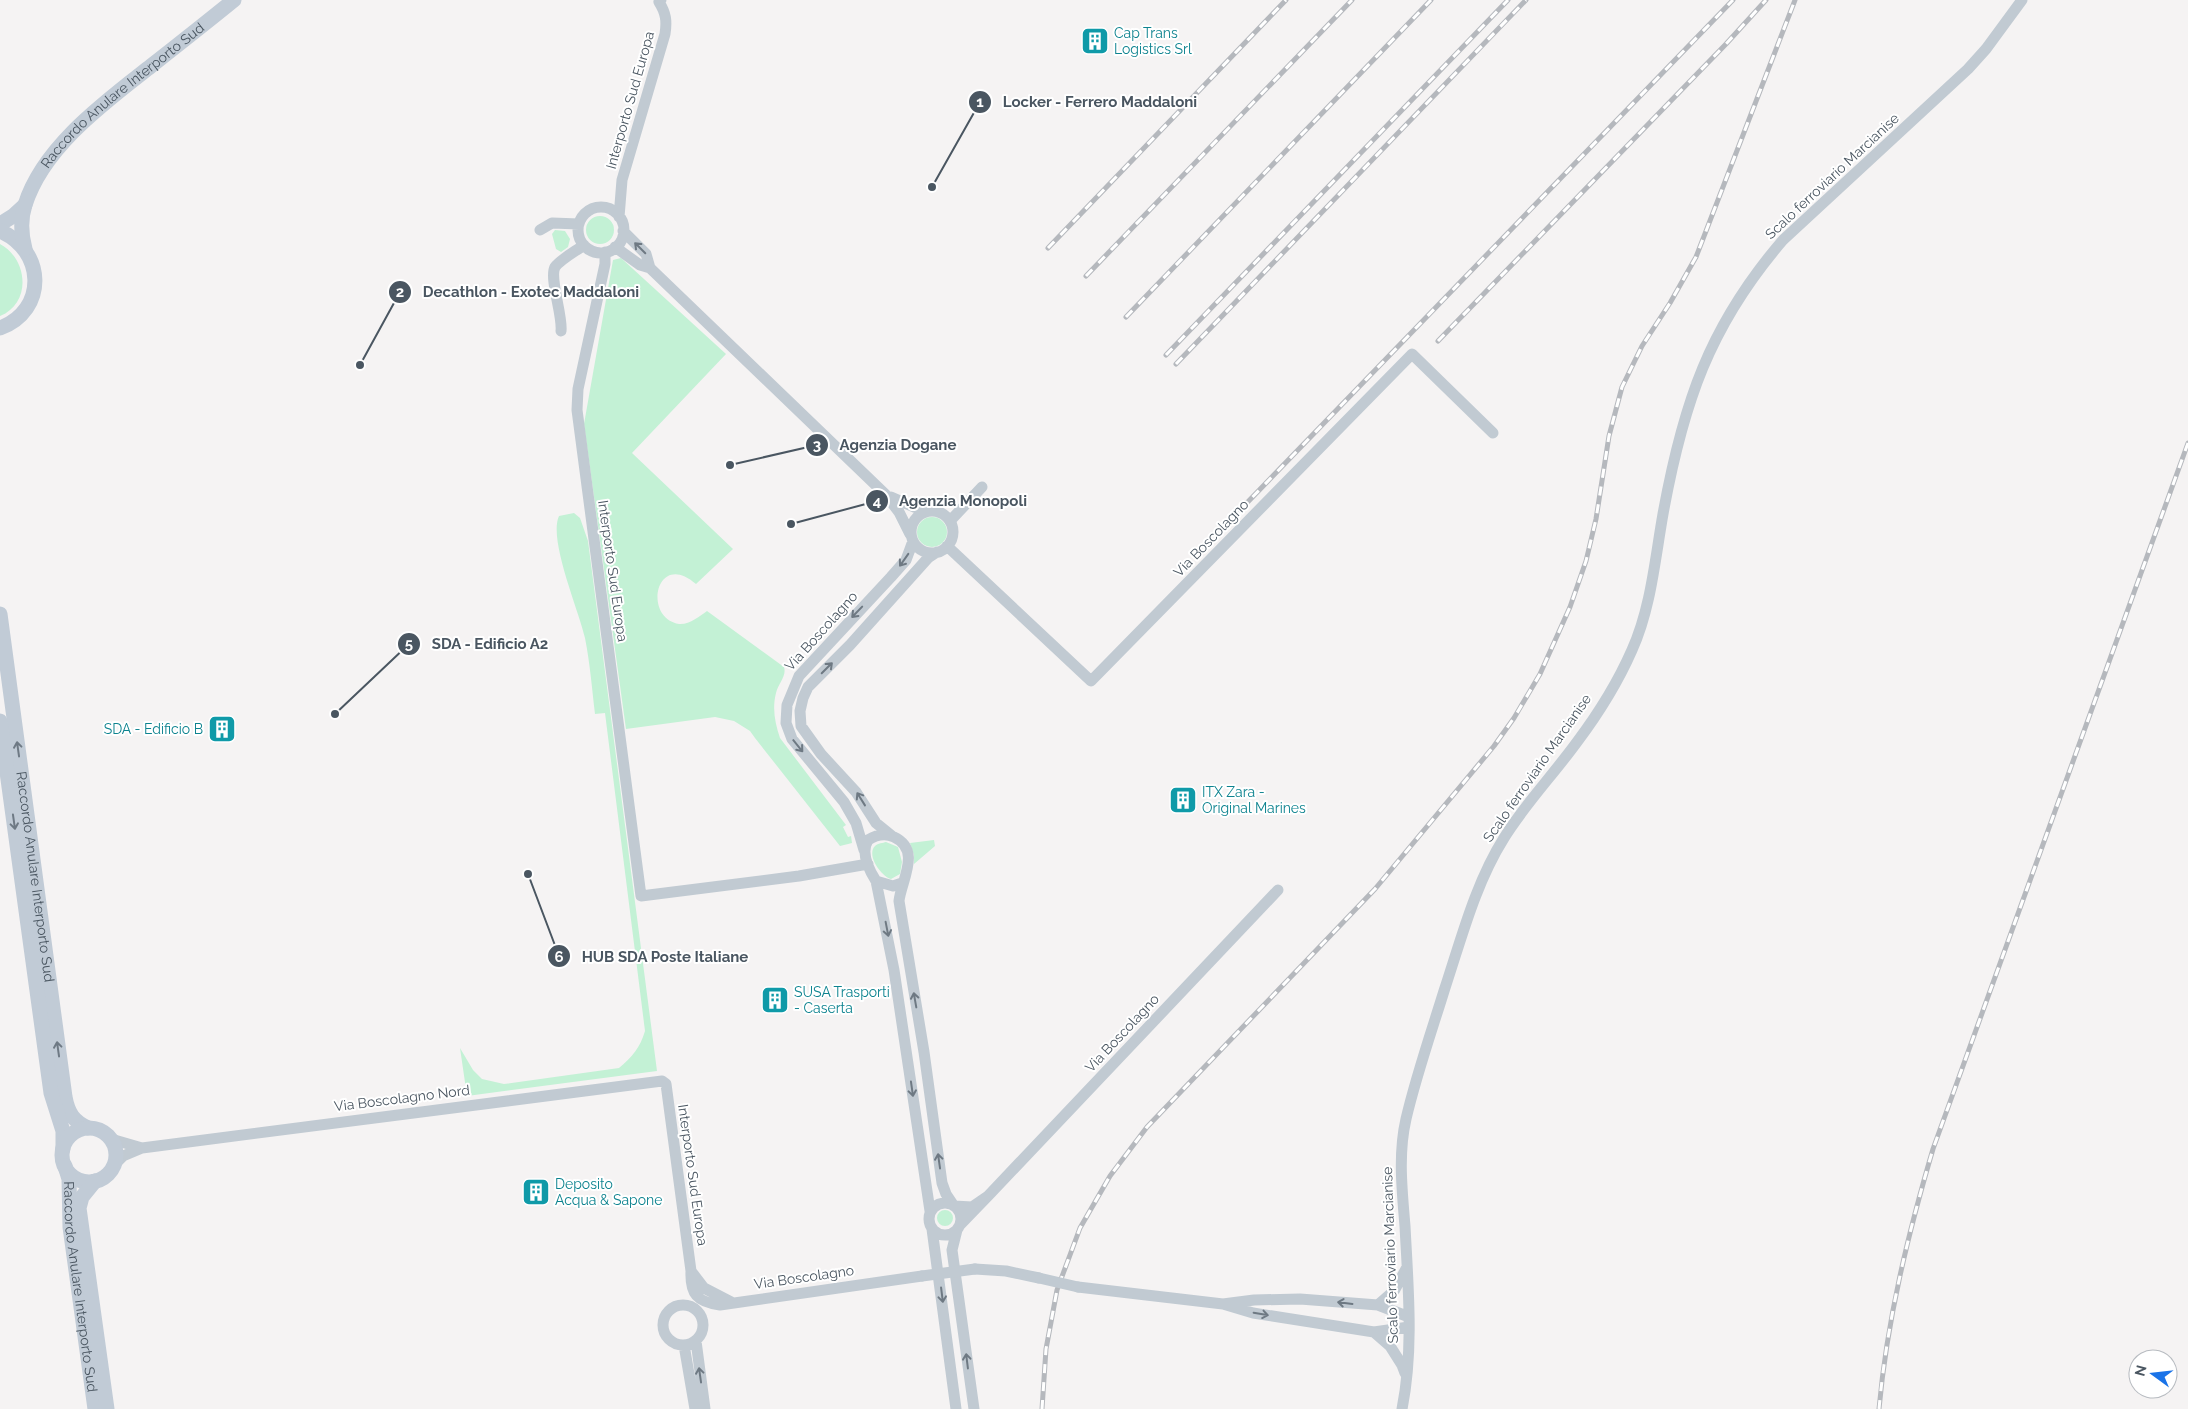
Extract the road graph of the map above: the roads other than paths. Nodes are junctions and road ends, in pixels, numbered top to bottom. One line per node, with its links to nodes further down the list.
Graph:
1 (234, 0): 5 (main road, Raccordo Anulare Interporto Sud)
2 (660, 0): 4 (street, Interporto Sud Europa)
3 (2022, 0): 47 (street, Scalo ferroviario Marcianise)
4 (622, 180): 6 (street, Interporto Sud Europa); 7 (street, Interporto Sud Europa)
5 (25, 205): 8 (main road, Raccordo Anulare Interporto Sud); 14 (main road, Raccordo Anulare Interporto Sud)
6 (600, 207): 7 (street); 9 (street)
7 (619, 217): 12 (street)
8 (0, 224)
9 (579, 224): 10 (street); 13 (street)
10 (540, 230)
11 (0, 231): 14 (main road)
12 (623, 231): 15 (street); 16 (street, one-way to 12)
13 (584, 245): 15 (street); 18 (street)
14 (25, 249): 17 (main road, Raccordo Anulare Interporto Sud)
15 (610, 249): 16 (street); 30 (street, Interporto Sud Europa)
16 (650, 268): 21 (street)
17 (0, 328)
18 (561, 331)
19 (1493, 433): 25 (street, Via Boscolagno)
20 (982, 487): 23 (street)
21 (885, 494): 22 (street); 24 (street)
22 (930, 510): 23 (street); 24 (street, Via Boscolagno)
23 (950, 521): 25 (street)
24 (912, 538): 25 (street, Via Boscolagno); 29 (street, Via Boscolagno, one-way to 29)
25 (942, 549): 28 (street, Via Boscolagno, one-way to 25)
26 (0, 614): 35 (main road, Raccordo Anulare Interporto Sud, one-way to 26)
27 (0, 721): 38 (main road, Raccordo Anulare Interporto Sud, one-way to 38)
28 (892, 836): 29 (street); 32 (street, Via Boscolagno)
29 (864, 850): 30 (street, Via Boscolagno)
30 (868, 864): 31 (street, Via Boscolagno)
31 (876, 881): 32 (street); 44 (street, Via Boscolagno, one-way to 44)
32 (902, 883): 43 (street, Via Boscolagno, one-way to 32)
33 (1278, 890): 42 (street, Via Boscolagno)
34 (666, 1084): 37 (street, Via Boscolagno Nord); 49 (street, Interporto Sud Europa)
35 (88, 1128): 36 (main road, Raccordo Anulare Interporto Sud); 38 (main road)
36 (111, 1139): 37 (street, Via Boscolagno Nord); 39 (main road)
37 (142, 1148): 39 (street, Via Boscolagno Nord)
38 (63, 1149): 40 (main road, Raccordo Anulare Interporto Sud)
39 (115, 1164): 41 (main road, Raccordo Anulare Interporto Sud)
40 (65, 1166): 41 (main road, Raccordo Anulare Interporto Sud); 58 (main road, Raccordo Anulare Interporto Sud)
41 (95, 1182): 59 (main road, Raccordo Anulare Interporto Sud)
42 (988, 1196): 43 (street, Via Boscolagno); 45 (street, Via Boscolagno)
43 (954, 1206): 44 (street, Via Boscolagno); 45 (street, Via Boscolagno)
44 (930, 1211): 46 (street, Via Boscolagno)
45 (958, 1228): 46 (street); 63 (street, Via Boscolagno, one-way to 45)
46 (932, 1230): 62 (street, Via Boscolagno, one-way to 62)
47 (1407, 1265): 51 (street); 53 (street, Scalo ferroviario Marcianise)
48 (1282, 1299): 50 (street, Via Boscolagno); 51 (street, Via Boscolagno, one-way to 48); 52 (street)
49 (733, 1302): 50 (street, Via Boscolagno, bridge)
50 (1223, 1304): 52 (street, Via Boscolagno, one-way to 52)
51 (1378, 1305): 53 (street, Via Boscolagno)
52 (1280, 1317): 54 (street, Via Boscolagno)
53 (1409, 1322): 54 (street, Via Boscolagno); 57 (street, Scalo ferroviario Marcianise)
54 (1374, 1332): 57 (street)
55 (696, 1341): 56 (street); 56 (street); 61 (street, one-way to 55)
56 (684, 1345): 60 (street)
57 (1406, 1388): 64 (street, Scalo ferroviario Marcianise)
58 (95, 1409)
59 (108, 1409)
60 (695, 1409)
61 (705, 1409)
62 (956, 1409)
63 (974, 1409)
64 (1402, 1409)

